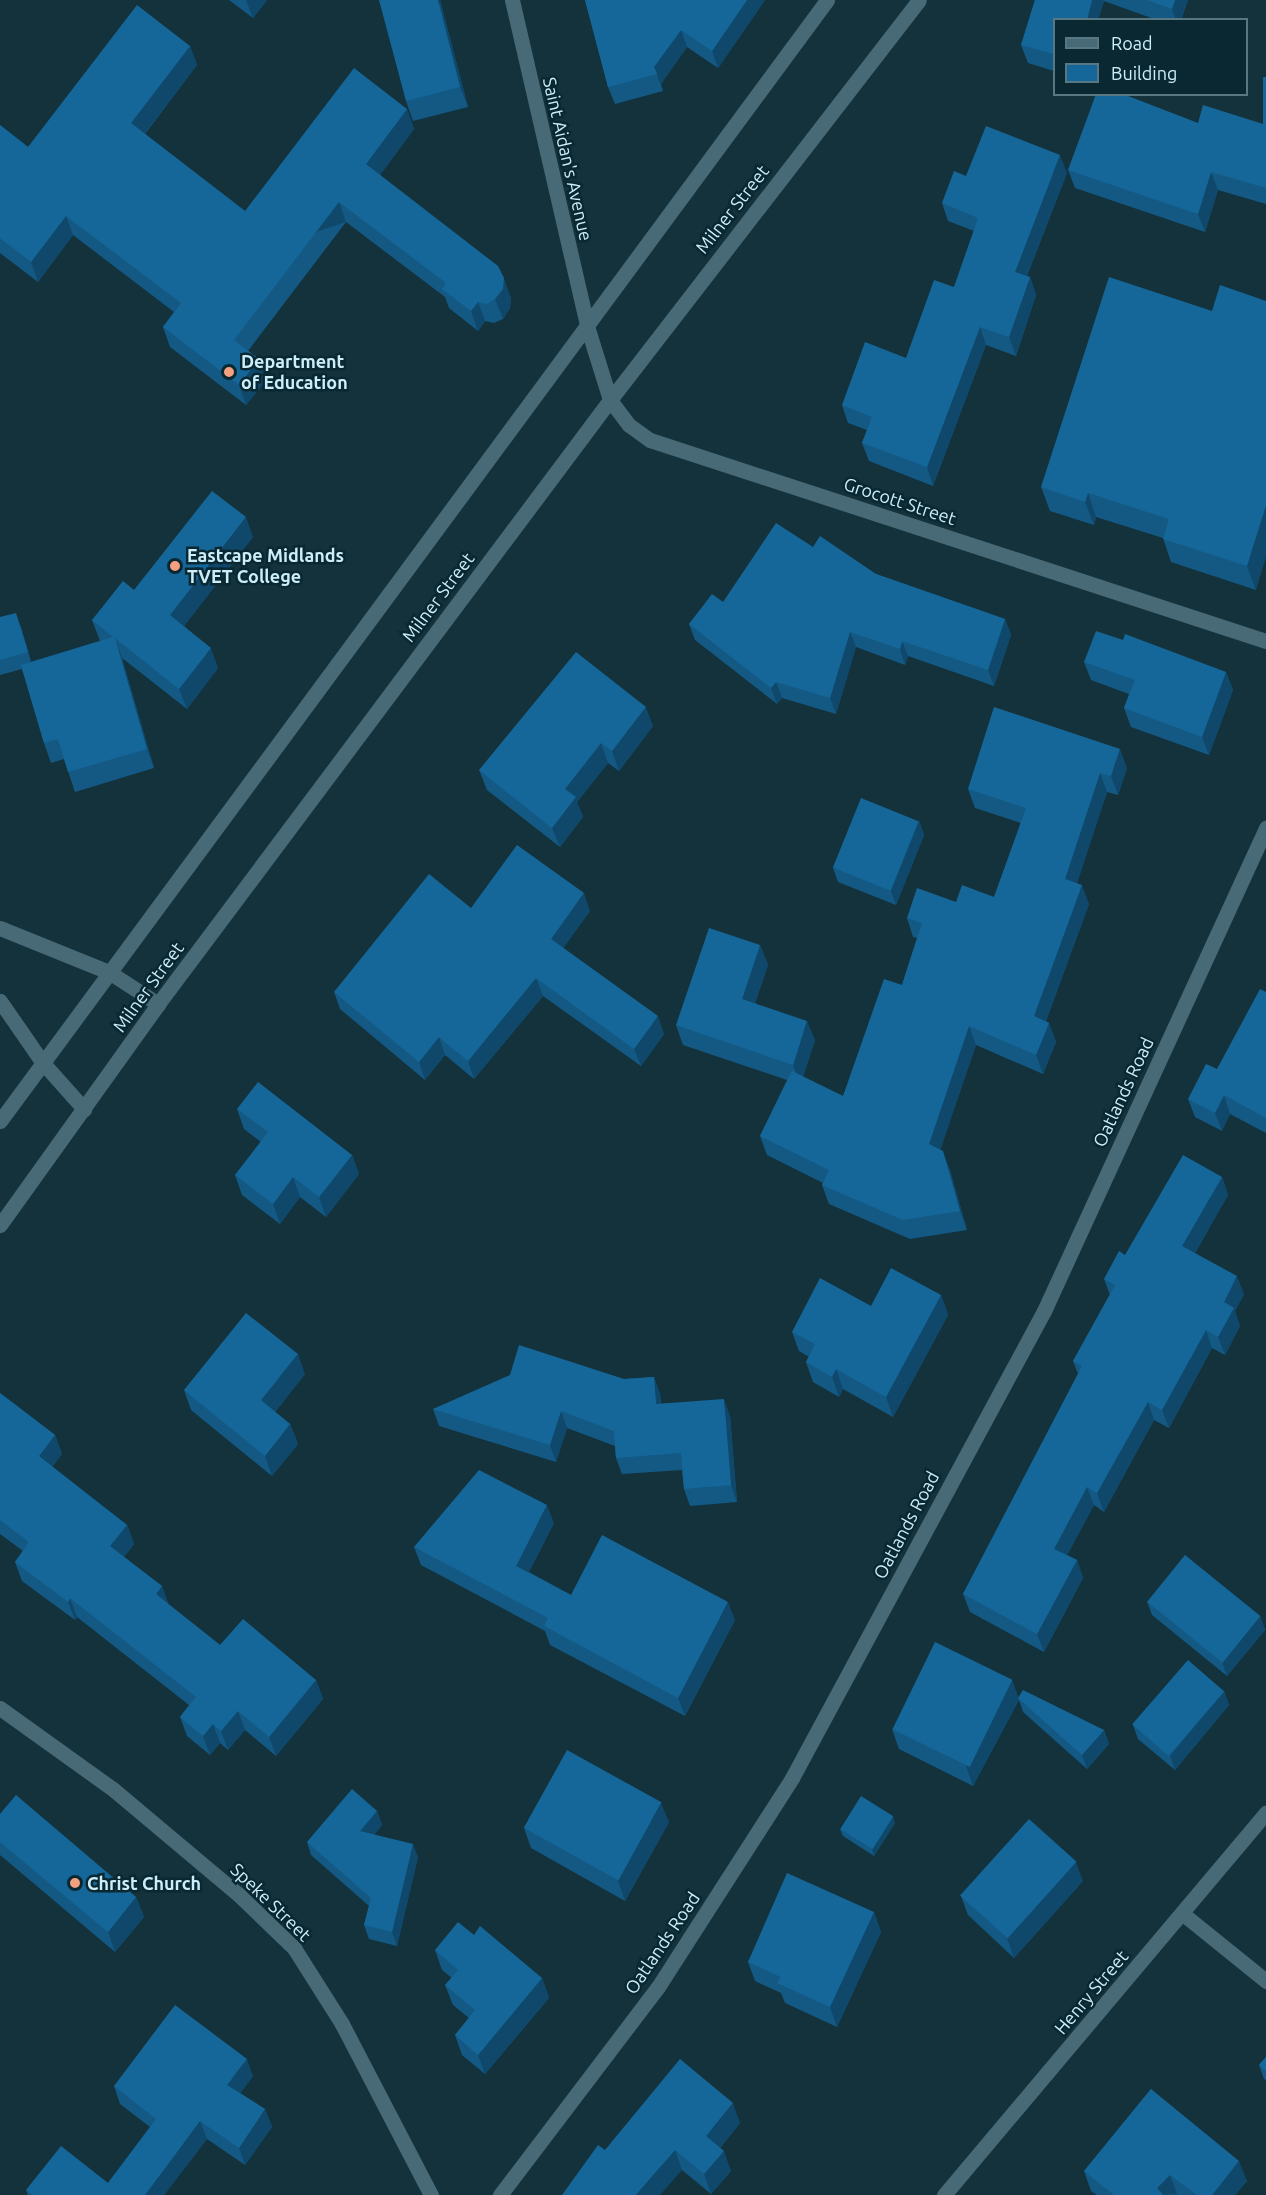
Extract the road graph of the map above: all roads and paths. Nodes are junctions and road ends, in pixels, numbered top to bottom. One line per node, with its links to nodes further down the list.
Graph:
1 (512, 0): 4 (street, Saint Aidan's Avenue)
2 (827, 0): 4 (street)
3 (919, 0): 5 (street, Milner Street)
4 (587, 326): 5 (street, Grocott Street); 9 (street)
5 (610, 400): 6 (street, Grocott Street); 11 (street, Milner Street)
6 (1266, 641)
7 (1266, 828): 21 (street, Oatlands Road)
8 (0, 928): 9 (street)
9 (109, 972): 11 (street); 12 (street)
10 (0, 1001): 12 (street)
11 (158, 1004): 13 (street, Milner Street)
12 (43, 1064): 13 (street); 14 (street)
13 (84, 1109): 15 (street, Milner Street)
14 (0, 1121)
15 (0, 1225)
16 (0, 1708): 20 (street, Speke Street)
17 (1266, 1813): 18 (street, Henry Street)
18 (1183, 1914): 19 (street); 22 (street, Henry Street)
19 (1266, 1981)
20 (432, 2195)
21 (500, 2195)
22 (944, 2195)

